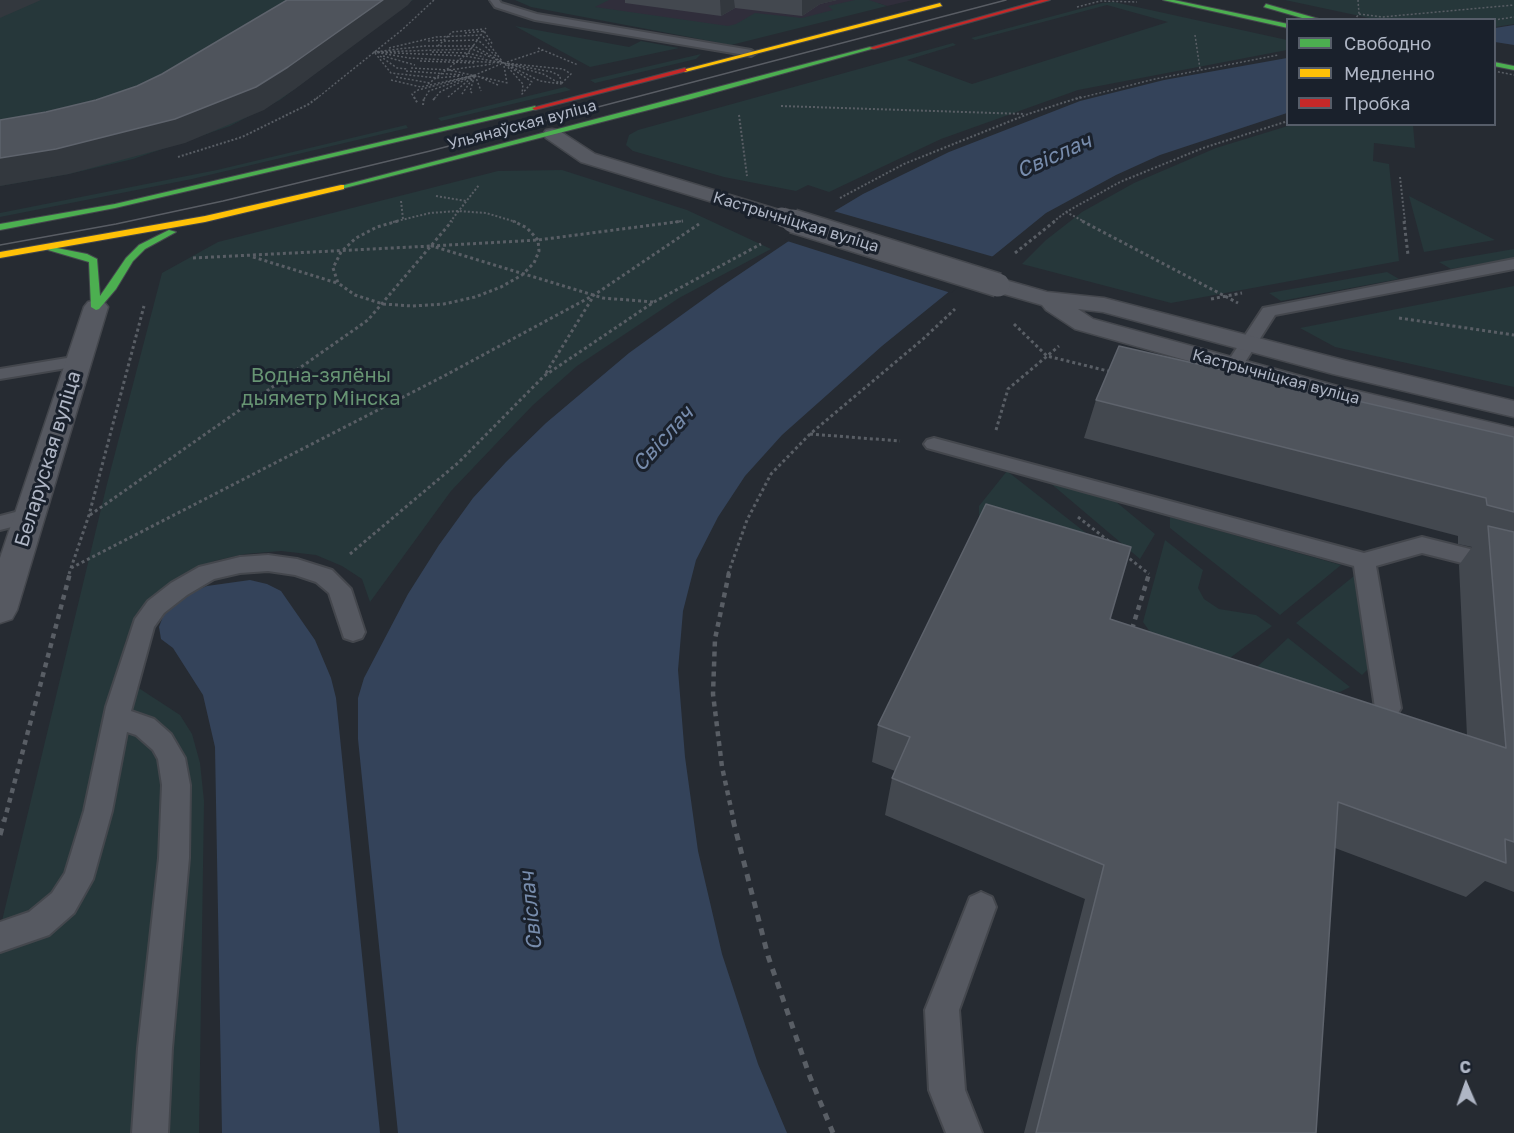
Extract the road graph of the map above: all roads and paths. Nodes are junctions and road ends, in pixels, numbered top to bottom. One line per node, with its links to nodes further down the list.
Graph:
1 (434, 0): 30 (path)
2 (494, 0): 34 (lane)
3 (1047, 0): 87 (main road, Ульянаўская вуліца)
4 (1166, 0): 18 (main road)
5 (1210, 0): 13 (main road)
6 (1358, 0): 10 (path)
7 (955, 2): 34 (main road, Ульянаўская вуліца)
8 (1250, 3): 14 (main road)
9 (1514, 5): 11 (path)
10 (1359, 14): 11 (path); 15 (path)
11 (1382, 17)
12 (1514, 17): 16 (path)
13 (1296, 18)
14 (1309, 18)
15 (1356, 18)
16 (1496, 20)
17 (1194, 25): 53 (path)
18 (1286, 26)
19 (485, 30): 20 (path); 21 (path); 47 (path)
20 (467, 35): 21 (path); 21 (path); 22 (path); 22 (path); 22 (path); 24 (path)
21 (480, 37): 25 (path); 47 (path); 47 (path)
22 (447, 38): 23 (path); 30 (path); 30 (path)
23 (440, 44): 24 (path); 26 (path); 30 (path)
24 (458, 46): 25 (path); 27 (path)
25 (474, 46): 28 (path); 47 (path)
26 (435, 49): 27 (path); 30 (path); 31 (path)
27 (455, 49): 28 (path); 32 (path)
28 (472, 49): 33 (path); 47 (path)
29 (543, 50): 47 (path)
30 (374, 52): 37 (path); 41 (path); 48 (path); 51 (path); 58 (path); 94 (path)
31 (432, 52): 32 (path); 37 (path)
32 (451, 52): 33 (path); 38 (path)
33 (468, 53): 39 (path); 47 (path)
34 (751, 53): 69 (main road, Ульянаўская вуліца)
35 (1496, 53): 40 (main road)
36 (1286, 54): 53 (path)
37 (429, 55): 38 (path); 41 (path)
38 (447, 56): 39 (path); 42 (path)
39 (465, 56): 43 (path); 47 (path)
40 (1514, 57)
41 (424, 58): 42 (path); 44 (path)
42 (443, 59): 43 (path); 45 (path)
43 (460, 60): 46 (path); 47 (path)
44 (420, 61): 45 (path); 48 (path)
45 (438, 62): 46 (path); 52 (path)
46 (457, 63): 47 (path); 54 (path)
47 (504, 63): 54 (path); 57 (path); 57 (path); 60 (path); 61 (path); 64 (path); 67 (path); 70 (path); 73 (path)
48 (415, 64): 51 (path)
49 (1496, 64): 50 (main road)
50 (1514, 68)
51 (408, 69): 52 (path); 56 (path); 58 (path)
52 (429, 69): 54 (path); 56 (path)
53 (1200, 69): 90 (path)
54 (449, 70): 59 (path); 61 (path)
55 (1496, 71): 62 (path, bridge)
56 (423, 72): 59 (path); 63 (path)
57 (552, 72): 60 (path)
58 (401, 74): 63 (path); 65 (path)
59 (443, 74): 61 (path); 66 (path)
60 (543, 74): 64 (path)
61 (475, 75): 66 (path); 72 (path); 73 (path); 74 (path); 75 (path); 76 (path); 77 (path); 78 (path); 79 (path); 80 (path); 81 (path); 82 (path)
62 (1514, 75)
63 (417, 76): 66 (path); 68 (path)
64 (533, 76): 67 (path)
65 (396, 77): 68 (path); 71 (path)
66 (437, 78): 72 (path)
67 (525, 78): 70 (path)
68 (411, 80): 71 (path); 72 (path)
69 (647, 80): 87 (main road); 89 (main road, Ульянаўская вуліца)
70 (517, 81): 73 (path)
71 (405, 83): 75 (path)
72 (430, 83): 75 (path)
73 (507, 83): 74 (path)
74 (498, 85): 76 (path)
75 (421, 87): 77 (path)
76 (479, 89): 79 (path)
77 (418, 90): 78 (path); 83 (path)
78 (429, 91): 80 (path); 84 (path)
79 (470, 91): 82 (path)
80 (440, 92): 81 (path); 85 (path)
81 (452, 92): 82 (path); 86 (path)
82 (463, 92)
83 (412, 94)
84 (424, 95)
85 (436, 96)
86 (450, 96)
87 (689, 98): 93 (main road, Ульянаўская вуліца)
88 (773, 105): 90 (path)
89 (520, 112): 93 (main road); 104 (main road, Ульянаўская вуліца)
90 (1028, 114): 98 (path)
91 (739, 115): 96 (path)
92 (1286, 121): 100 (path)
93 (552, 134): 102 (main road, Ульянаўская вуліца); 119 (street, Кастрычніцкая вуліца, bridge)
94 (175, 158)
95 (1400, 177): 116 (path)
96 (747, 179)
97 (479, 184): 99 (path)
98 (831, 203)
99 (458, 211): 106 (path); 107 (path); 109 (path)
100 (1066, 212): 110 (path); 126 (path)
101 (708, 218): 118 (path)
102 (205, 219): 108 (main road, Ульянаўская вуліца); 124 (main road)
103 (688, 219): 106 (path)
104 (0, 227)
105 (770, 239): 120 (path)
106 (538, 240): 107 (path); 115 (path)
107 (432, 246): 109 (path); 115 (path); 122 (path)
108 (36, 248): 111 (main road, Ульянаўская вуліца); 124 (main road)
109 (341, 252): 112 (path); 117 (path)
110 (1014, 254)
111 (0, 255)
112 (249, 255): 113 (path); 117 (path)
113 (191, 258)
114 (1514, 264): 116 (lane)
115 (522, 275): 118 (path); 122 (path)
116 (1437, 278): 126 (lane)
117 (338, 283): 122 (path)
118 (594, 295): 120 (path); 133 (path); 145 (path)
119 (1045, 300): 128 (street, Кастрычніцкая вуліца); 131 (street, Кастрычніцкая вуліца)
120 (654, 302): 133 (path)
121 (144, 304): 139 (path)
122 (383, 304): 139 (path)
123 (958, 306): 157 (path)
124 (96, 307): 130 (street, Беларуская вуліца)
125 (1393, 317): 127 (path)
126 (1265, 318): 128 (lane)
127 (1514, 335)
128 (1249, 343): 131 (lane); 134 (street, Кастрычніцкая вуліца)
129 (1047, 356): 137 (path)
130 (79, 361): 132 (lane); 138 (street, Беларуская вуліца)
131 (1234, 366): 135 (street, Кастрычніцкая вуліца)
132 (0, 374)
133 (544, 376): 147 (path)
134 (1514, 409)
135 (1514, 437)
136 (934, 444): 137 (lane)
137 (1011, 464): 144 (lane)
138 (31, 515): 141 (lane); 148 (street, Беларуская вуліца)
139 (89, 515): 145 (path)
140 (1076, 515): 142 (path)
141 (0, 523)
142 (1112, 545)
143 (1122, 552): 149 (path)
144 (1364, 561): 146 (lane); 151 (lane)
145 (71, 568): 153 (path)
146 (1514, 568)
147 (324, 576): 150 (lane); 152 (lane)
148 (0, 610)
149 (1131, 630)
150 (353, 632)
151 (1388, 708)
152 (117, 717): 155 (lane); 156 (lane)
153 (0, 835)
154 (981, 907): 158 (lane)
155 (0, 937)
156 (150, 1133)
157 (833, 1133)
158 (964, 1133)

